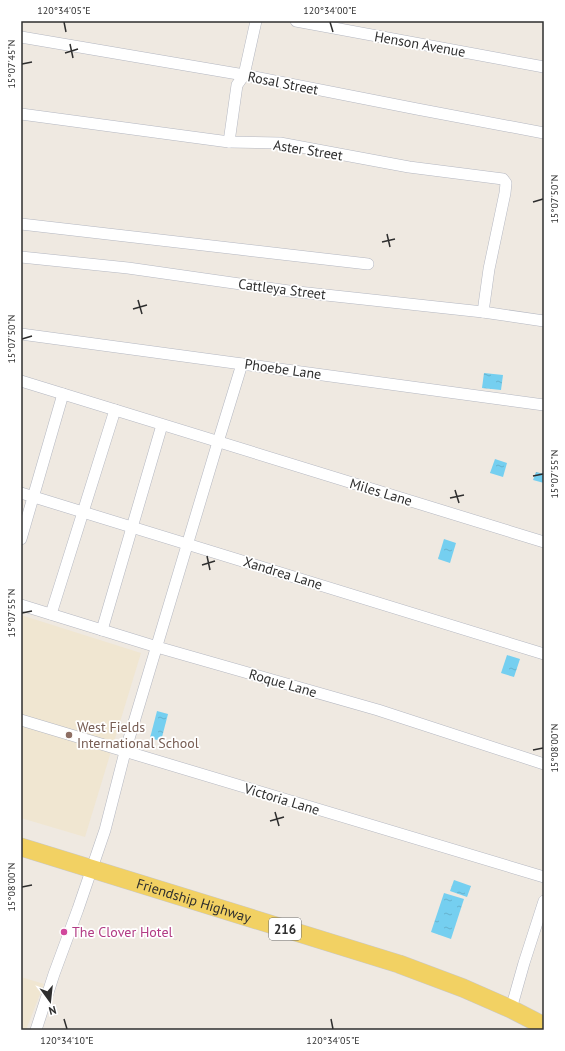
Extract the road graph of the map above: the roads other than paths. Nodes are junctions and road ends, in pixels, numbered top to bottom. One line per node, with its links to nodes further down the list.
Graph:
1 (256, 21): 5 (street)
2 (296, 21): 4 (street, Henson Avenue)
3 (21, 37): 5 (street, Rosal Street)
4 (544, 67)
5 (244, 75): 7 (street, Rosal Street); 8 (street)
6 (21, 114): 8 (street, Aster Street)
7 (544, 133)
8 (229, 142): 12 (street, Aster Street)
9 (21, 224): 11 (street)
10 (21, 257): 12 (street, Cattleya Street)
11 (368, 264)
12 (482, 312): 13 (street, Cattleya Street)
13 (544, 321)
14 (21, 334): 15 (street, Phoebe Lane)
15 (242, 364): 18 (street, Phoebe Lane); 21 (street)
16 (21, 381): 17 (street, Miles Lane)
17 (63, 394): 19 (street, Miles Lane); 23 (street)
18 (544, 405)
19 (115, 410): 20 (street, Miles Lane); 24 (street)
20 (162, 425): 21 (street, Miles Lane); 25 (street)
21 (218, 442): 27 (street, Miles Lane); 28 (street)
22 (21, 493): 23 (street, Xandrea Lane)
23 (34, 496): 24 (street, Xandrea Lane); 26 (street)
24 (84, 511): 25 (street, Xandrea Lane); 30 (street)
25 (133, 526): 28 (street, Xandrea Lane); 31 (street)
26 (21, 539)
27 (544, 542)
28 (188, 543): 32 (street); 33 (street, Xandrea Lane)
29 (21, 605): 30 (street, Roque Lane)
30 (51, 614): 31 (street, Roque Lane)
31 (102, 630): 32 (street, Roque Lane)
32 (157, 647): 35 (street); 36 (street, Roque Lane)
33 (544, 654)
34 (21, 720): 35 (street, Victoria Lane)
35 (126, 752): 38 (street); 39 (street, Victoria Lane)
36 (544, 764)
37 (21, 847): 38 (main road, Friendship Highway / 216)
38 (92, 869): 41 (main road, Friendship Highway / 216); 43 (street)
39 (544, 878)
40 (544, 901): 41 (street)
41 (511, 1009): 42 (main road, Friendship Highway / 216)
42 (537, 1027)
43 (36, 1030)

